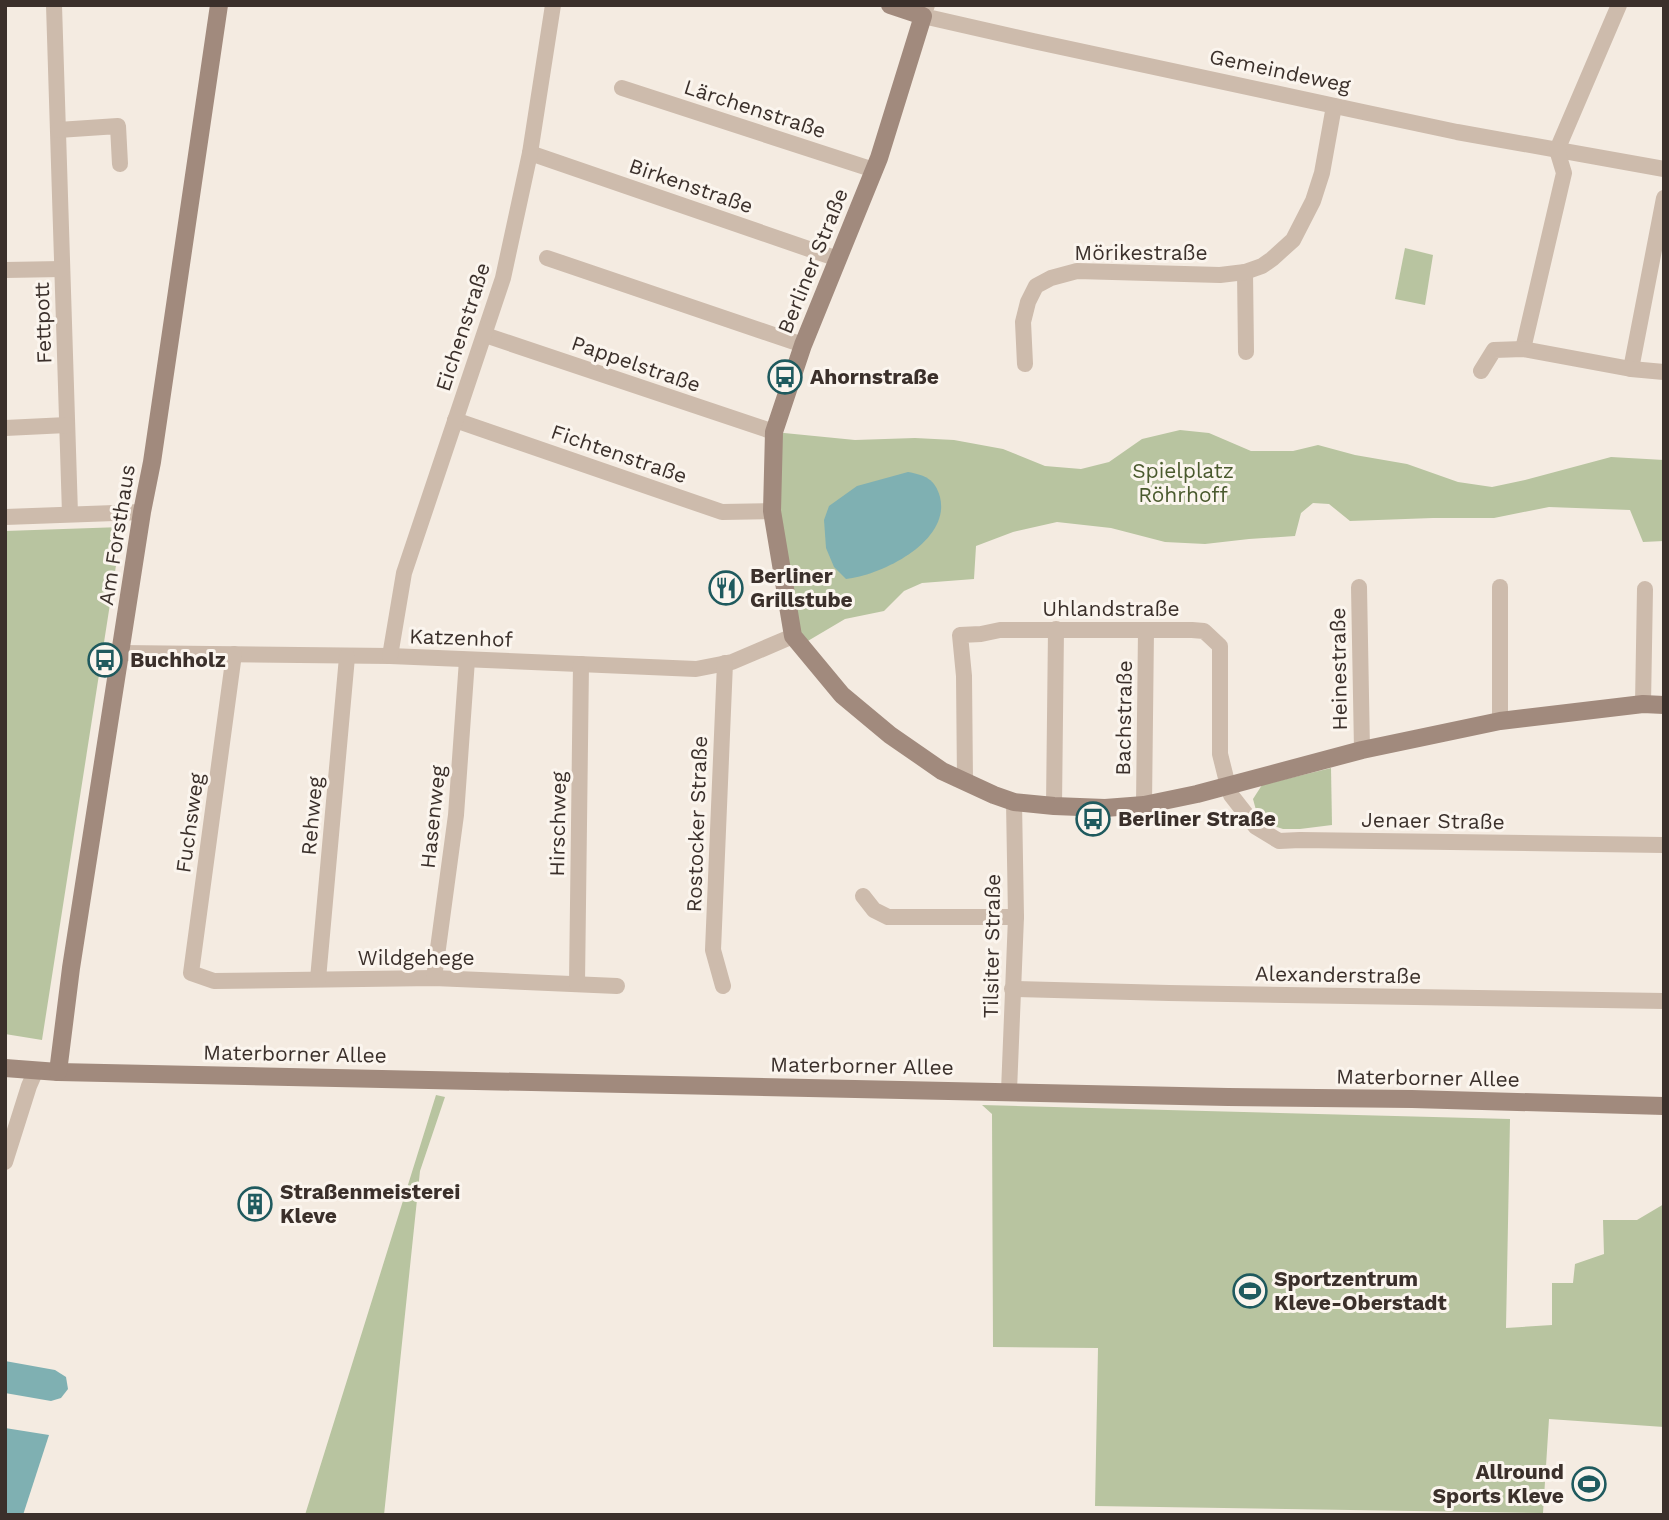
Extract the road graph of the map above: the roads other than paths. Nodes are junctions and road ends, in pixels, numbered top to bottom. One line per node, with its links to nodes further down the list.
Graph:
1 (54, 5): 9 (street, Fettpott)
2 (219, 5): 34 (street, Am Forsthaus)
3 (553, 5): 11 (street, Eichenstraße)
4 (890, 5): 6 (street, Gemeindeweg)
5 (1619, 5): 10 (street)
6 (925, 10): 8 (street, Gemeindeweg); 14 (street, Berliner Straße)
7 (622, 88): 14 (street, Lärchenstraße)
8 (1334, 106): 10 (street, Gemeindeweg); 20 (street, Mörikestraße)
9 (58, 130): 12 (street); 18 (street, Fettpott)
10 (1558, 150): 13 (street, Gemeindeweg); 23 (street)
11 (530, 153): 17 (street, Birkenstraße); 21 (street, Eichenstraße)
12 (120, 164)
13 (1664, 169)
14 (874, 170): 17 (street, Berliner Straße)
15 (1664, 198): 26 (street)
16 (547, 258): 22 (street)
17 (838, 259): 22 (street, Berliner Straße)
18 (62, 268): 19 (street); 30 (street, Fettpott)
19 (5, 270)
20 (1245, 271): 24 (street); 25 (street, Mörikestraße)
21 (485, 335): 29 (street, Eichenstraße); 32 (street, Pappelstraße)
22 (803, 345): 32 (street, Berliner Straße)
23 (1523, 349): 26 (street); 27 (street)
24 (1246, 352)
25 (1025, 365)
26 (1631, 369): 28 (street)
27 (1481, 371)
28 (1664, 372)
29 (455, 420): 33 (street, Fichtenstraße); 45 (street, Eichenstraße)
30 (67, 425): 31 (street); 35 (street, Fettpott)
31 (5, 428)
32 (774, 432): 33 (street, Berliner Straße)
33 (772, 511): 42 (street, Berliner Straße)
34 (142, 512): 35 (street); 43 (street, Am Forsthaus)
35 (70, 514): 36 (street)
36 (5, 517)
37 (1359, 587): 53 (street, Heinestraße)
38 (1500, 587): 52 (street)
39 (1645, 589): 50 (street)
40 (1056, 629): 41 (street, Uhlandstraße); 54 (street, Uhlandstraße); 57 (street)
41 (1146, 630): 55 (street, Uhlandstraße); 58 (street, Bachstraße)
42 (793, 636): 48 (street, Katzenhof); 54 (street)
43 (121, 653): 44 (street, Katzenhof); 72 (street, Am Forsthaus)
44 (234, 654): 46 (street, Katzenhof); 64 (street, Fuchsweg)
45 (390, 656): 46 (street, Katzenhof); 47 (street, Katzenhof)
46 (347, 657): 63 (street, Rehweg)
47 (467, 660): 49 (street, Katzenhof); 62 (street, Hasenweg)
48 (725, 663): 49 (street, Katzenhof); 67 (street, Rostocker Straße)
49 (581, 664): 65 (street, Hirschweg)
50 (1643, 704): 51 (street); 52 (street)
51 (1664, 705)
52 (1500, 721): 53 (street)
53 (1362, 750): 55 (street)
54 (965, 781): 56 (street)
55 (1227, 786): 58 (street); 59 (street, Jenaer Straße)
56 (1014, 802): 57 (street); 61 (street, Tilsiter Straße)
57 (1054, 806): 58 (street)
58 (1144, 806)
59 (1664, 845)
60 (863, 895): 61 (street)
61 (1016, 917): 68 (street, Tilsiter Straße)
62 (435, 978): 63 (street, Wildgehege); 65 (street, Wildgehege)
63 (318, 979): 64 (street, Wildgehege)
64 (214, 981)
65 (578, 984): 66 (street, Wildgehege)
66 (617, 986)
67 (723, 986)
68 (1012, 989): 69 (street, Alexanderstraße); 73 (street, Tilsiter Straße)
69 (1664, 1001)
70 (5, 1068): 71 (street, Materborner Allee)
71 (36, 1070): 72 (street, Materborner Allee); 75 (street)
72 (58, 1072): 73 (street, Materborner Allee)
73 (1009, 1091): 74 (street, Materborner Allee)
74 (1664, 1106)
75 (5, 1162)

